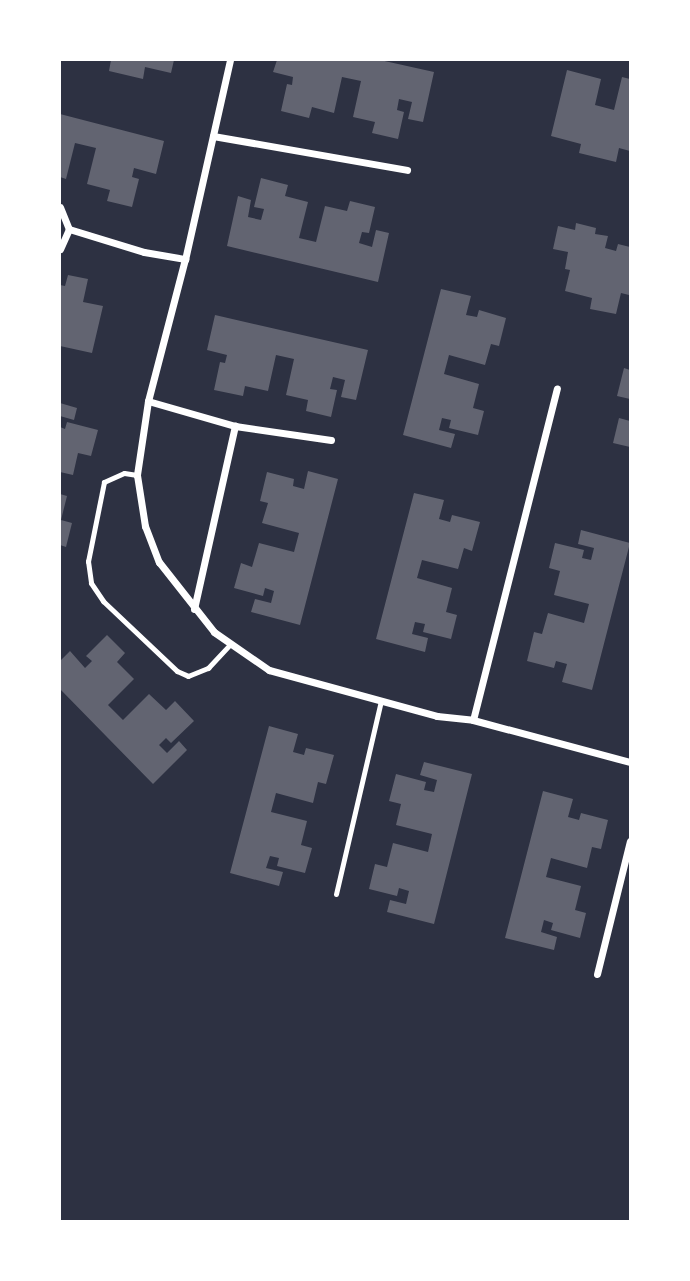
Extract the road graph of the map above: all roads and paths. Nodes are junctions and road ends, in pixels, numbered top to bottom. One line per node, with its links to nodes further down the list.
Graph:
1 (230, 60): 2 (street)
2 (213, 136): 3 (street); 7 (street)
3 (407, 170)
4 (60, 207): 5 (street)
5 (69, 229): 6 (street); 7 (street)
6 (60, 249)
7 (185, 259): 9 (street)
8 (557, 388): 16 (street)
9 (148, 401): 10 (street); 12 (street)
10 (235, 426): 11 (street); 13 (street)
11 (331, 440)
12 (137, 475): 13 (street); 14 (lane)
13 (194, 608): 14 (street)
14 (230, 644): 15 (street)
15 (381, 701): 16 (street); 20 (lane)
16 (473, 720): 17 (street)
17 (631, 762)
18 (631, 841): 19 (street)
19 (628, 861): 21 (street)
20 (336, 894)
21 (597, 974)

